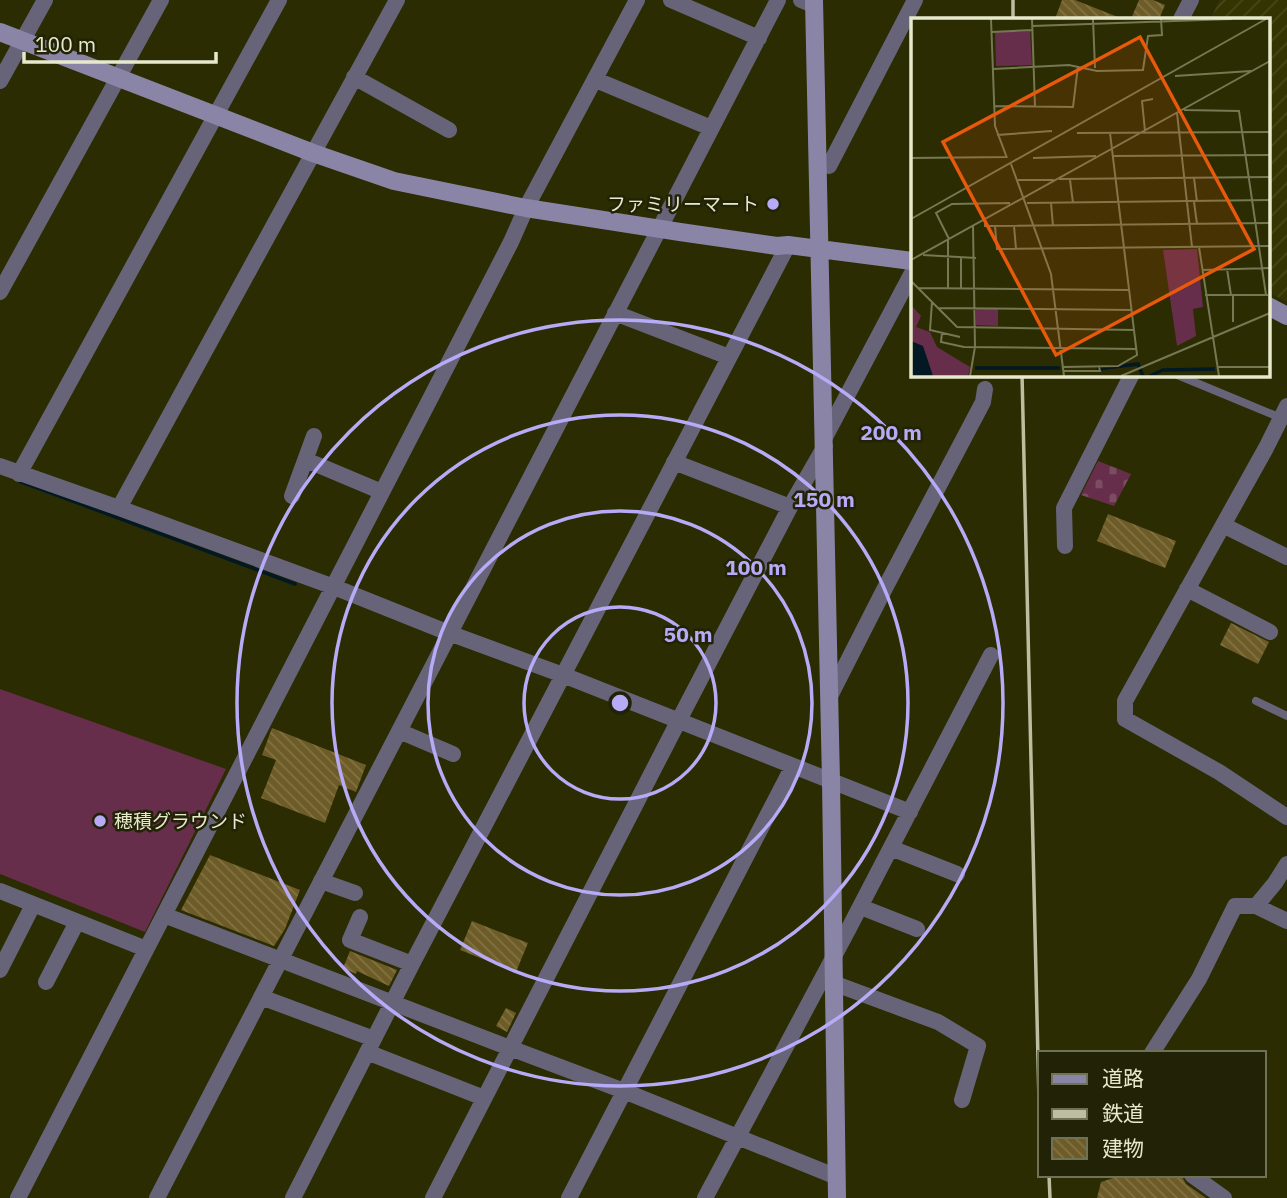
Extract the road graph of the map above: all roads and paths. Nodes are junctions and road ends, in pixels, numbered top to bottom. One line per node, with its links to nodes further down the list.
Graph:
1 (44, 0): 14 (street)
2 (161, 0): 15 (street)
3 (279, 0): 19 (street)
4 (397, 0): 16 (street)
5 (637, 0): 17 (street)
6 (671, 0): 13 (street)
7 (778, 0): 13 (street)
8 (915, 0): 23 (street)
9 (1191, 0): 11 (street)
10 (810, 2): 27 (street)
11 (1182, 18)
12 (0, 32): 14 (street)
13 (759, 38): 20 (street)
14 (22, 40): 15 (street); 18 (street)
15 (119, 77): 19 (street); 30 (street)
16 (354, 77): 21 (street); 22 (street)
17 (596, 80): 20 (street); 24 (street)
18 (0, 81)
19 (216, 115): 22 (street); 44 (street)
20 (711, 128): 25 (street)
21 (449, 130)
22 (313, 153): 24 (street); 48 (street)
23 (828, 166)
24 (526, 208): 25 (street); 45 (street)
25 (658, 229): 26 (street); 32 (street)
26 (788, 245): 27 (street); 34 (street)
27 (819, 249): 28 (street); 40 (street)
28 (911, 261)
29 (911, 275): 40 (street)
30 (0, 292)
31 (1270, 307): 33 (street)
32 (615, 313): 34 (street); 55 (street)
33 (1287, 316)
34 (729, 357): 42 (street)
35 (1131, 376): 50 (street)
36 (1181, 376): 38 (lane)
37 (985, 389): 58 (street)
38 (1284, 412): 49 (street)
39 (314, 436): 41 (street)
40 (824, 442): 47 (street); 58 (street)
41 (306, 460): 45 (street); 46 (street)
42 (674, 462): 47 (street); 57 (street)
43 (0, 467): 44 (street)
44 (19, 474): 48 (street)
45 (382, 492): 52 (street)
46 (292, 496)
47 (790, 507): 61 (street)
48 (119, 508): 52 (street)
49 (1223, 525): 51 (street); 53 (street)
50 (1065, 546)
51 (1287, 557)
52 (334, 587): 55 (street); 78 (street)
53 (1187, 589): 54 (street); 67 (street)
54 (1270, 632)
55 (449, 633): 57 (street); 62 (street)
56 (991, 655): 66 (street)
57 (564, 675): 61 (street); 86 (street)
58 (829, 698): 65 (street)
59 (1256, 701): 60 (lane)
60 (1287, 716)
61 (679, 720): 64 (street); 93 (street)
62 (399, 731): 63 (street); 71 (street)
63 (453, 754)
64 (793, 766): 65 (street); 95 (street)
65 (831, 781): 66 (street); 85 (street)
66 (910, 812): 68 (street)
67 (1287, 817)
68 (891, 848): 70 (street); 77 (street)
69 (1287, 864): 72 (street)
70 (957, 874)
71 (321, 881): 74 (street); 84 (street)
72 (1281, 886): 76 (street)
73 (0, 891): 75 (street)
74 (355, 893)
75 (33, 905): 81 (street); 87 (street)
76 (1256, 906): 80 (street); 94 (street)
77 (861, 907): 82 (street); 85 (street)
78 (164, 915): 83 (street); 84 (street)
79 (360, 917): 86 (street)
80 (1287, 921)
81 (77, 922): 83 (street); 88 (street)
82 (917, 929)
83 (146, 949): 101 (street)
84 (280, 959): 90 (street); 91 (street)
85 (833, 959): 89 (street); 98 (street)
86 (412, 964): 91 (street)
87 (0, 970)
88 (46, 982)
89 (833, 983): 97 (street); 99 (street)
90 (261, 997): 92 (street); 102 (street)
91 (392, 1003): 92 (street); 93 (street)
92 (371, 1046): 96 (street); 103 (street)
93 (510, 1048): 95 (street); 96 (street)
94 (1153, 1051)
95 (624, 1091): 98 (street); 105 (street)
96 (484, 1098): 104 (street)
97 (962, 1100)
98 (737, 1138): 99 (street); 106 (street)
99 (836, 1177): 107 (street)
100 (1195, 1177): 108 (street)
101 (18, 1198)
102 (157, 1198)
103 (293, 1198)
104 (433, 1198)
105 (569, 1198)
106 (705, 1198)
107 (837, 1198)
108 (1224, 1198)

